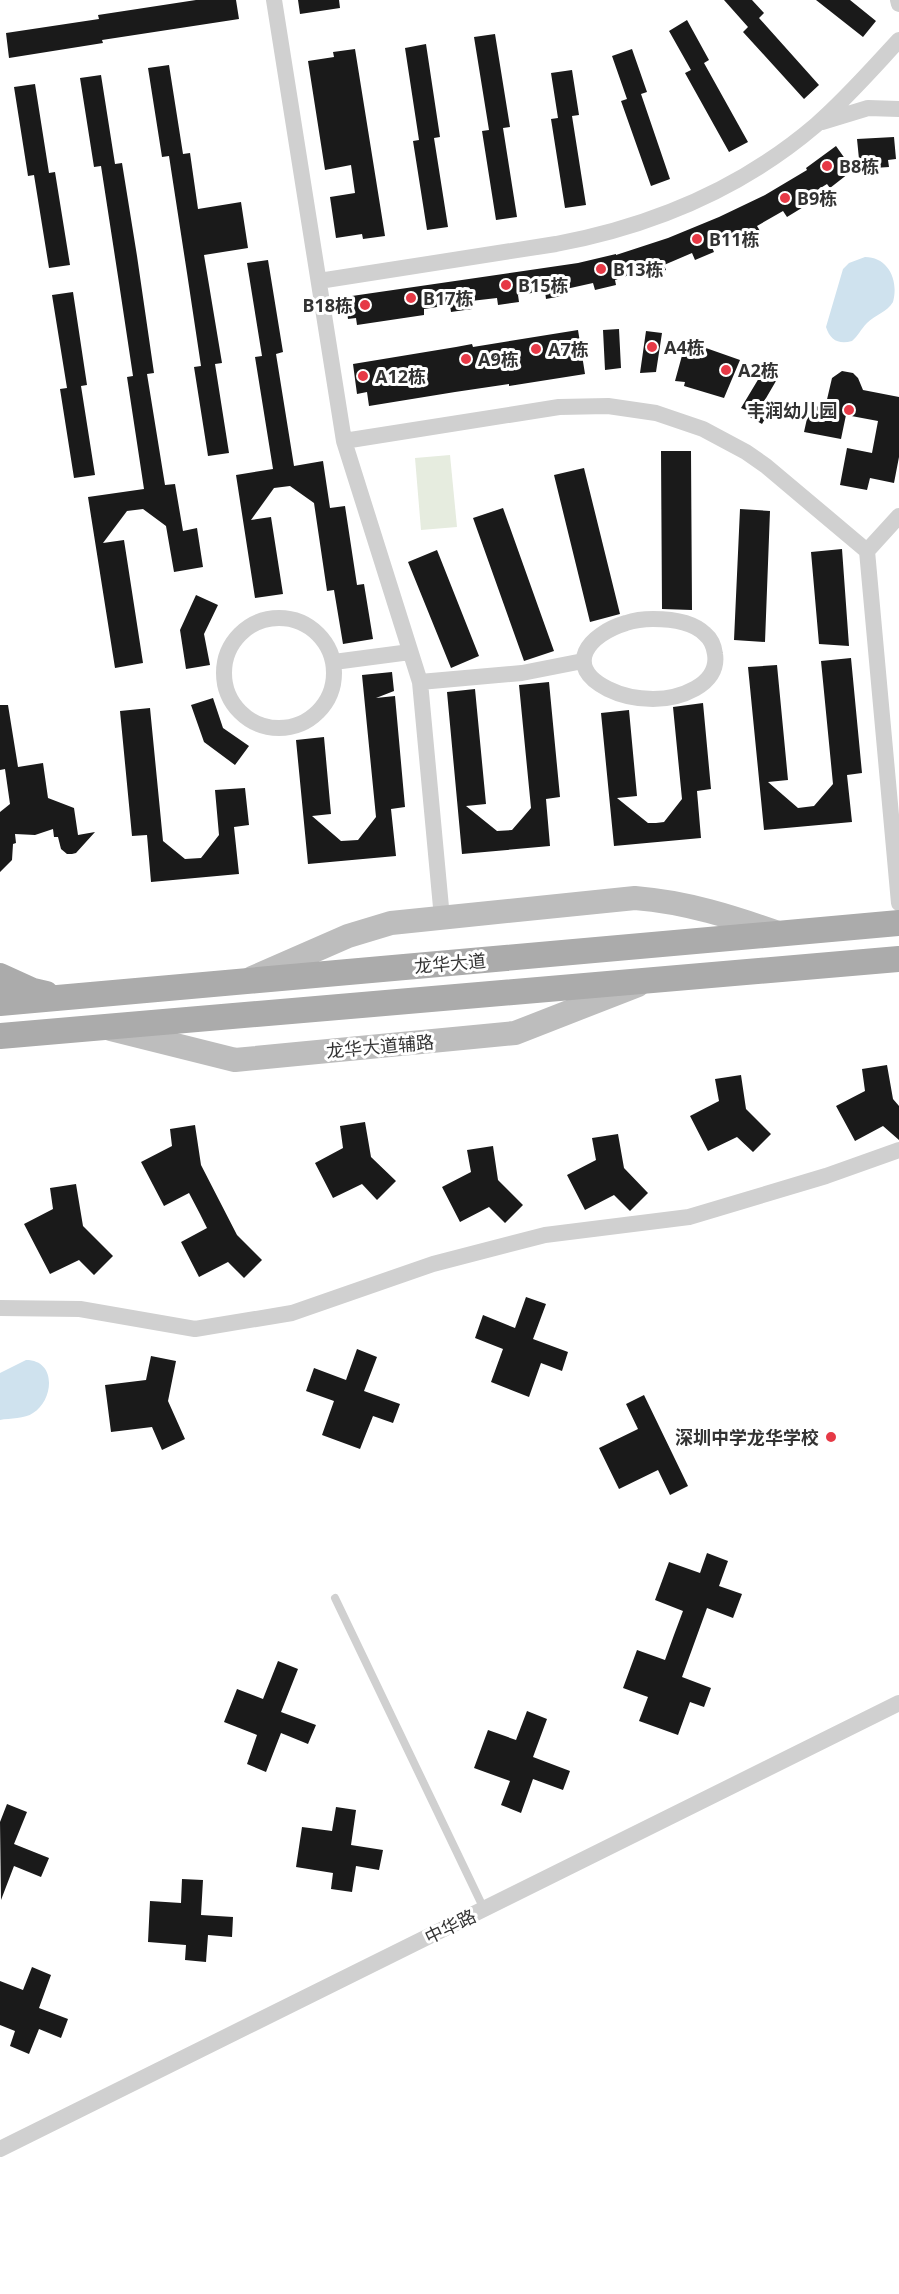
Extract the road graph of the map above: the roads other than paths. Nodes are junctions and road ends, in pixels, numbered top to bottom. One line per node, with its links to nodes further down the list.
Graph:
1 (274, 0): 5 (street)
2 (899, 40): 4 (street)
3 (899, 109): 4 (street)
4 (816, 125): 5 (street)
5 (318, 281): 6 (street)
6 (344, 441): 8 (street); 9 (street)
7 (899, 516): 8 (street)
8 (867, 551): 13 (street)
9 (410, 652): 11 (street); 12 (street)
10 (583, 661): 10 (street); 12 (street)
11 (334, 662): 11 (street)
12 (420, 682): 14 (street)
13 (899, 903)
14 (442, 918): 16 (main road); 20 (main road)
15 (899, 923): 16 (main road, 龙华大道)
16 (781, 934): 20 (main road, 龙华大道)
17 (899, 959): 19 (main road, 龙华大道)
18 (0, 976): 21 (main road)
19 (652, 980): 23 (main road, 龙华大道); 23 (main road, 龙华大道辅路)
20 (244, 982): 21 (main road, 龙华大道)
21 (66, 997): 22 (main road, 龙华大道)
22 (0, 1003)
23 (103, 1027): 24 (main road, 龙华大道)
24 (0, 1036)
25 (899, 1150): 26 (street)
26 (0, 1308)
27 (334, 1598): 29 (lane)
28 (899, 1703): 29 (street, 中华路)
29 (484, 1909): 30 (street, 中华路)
30 (0, 2149)

